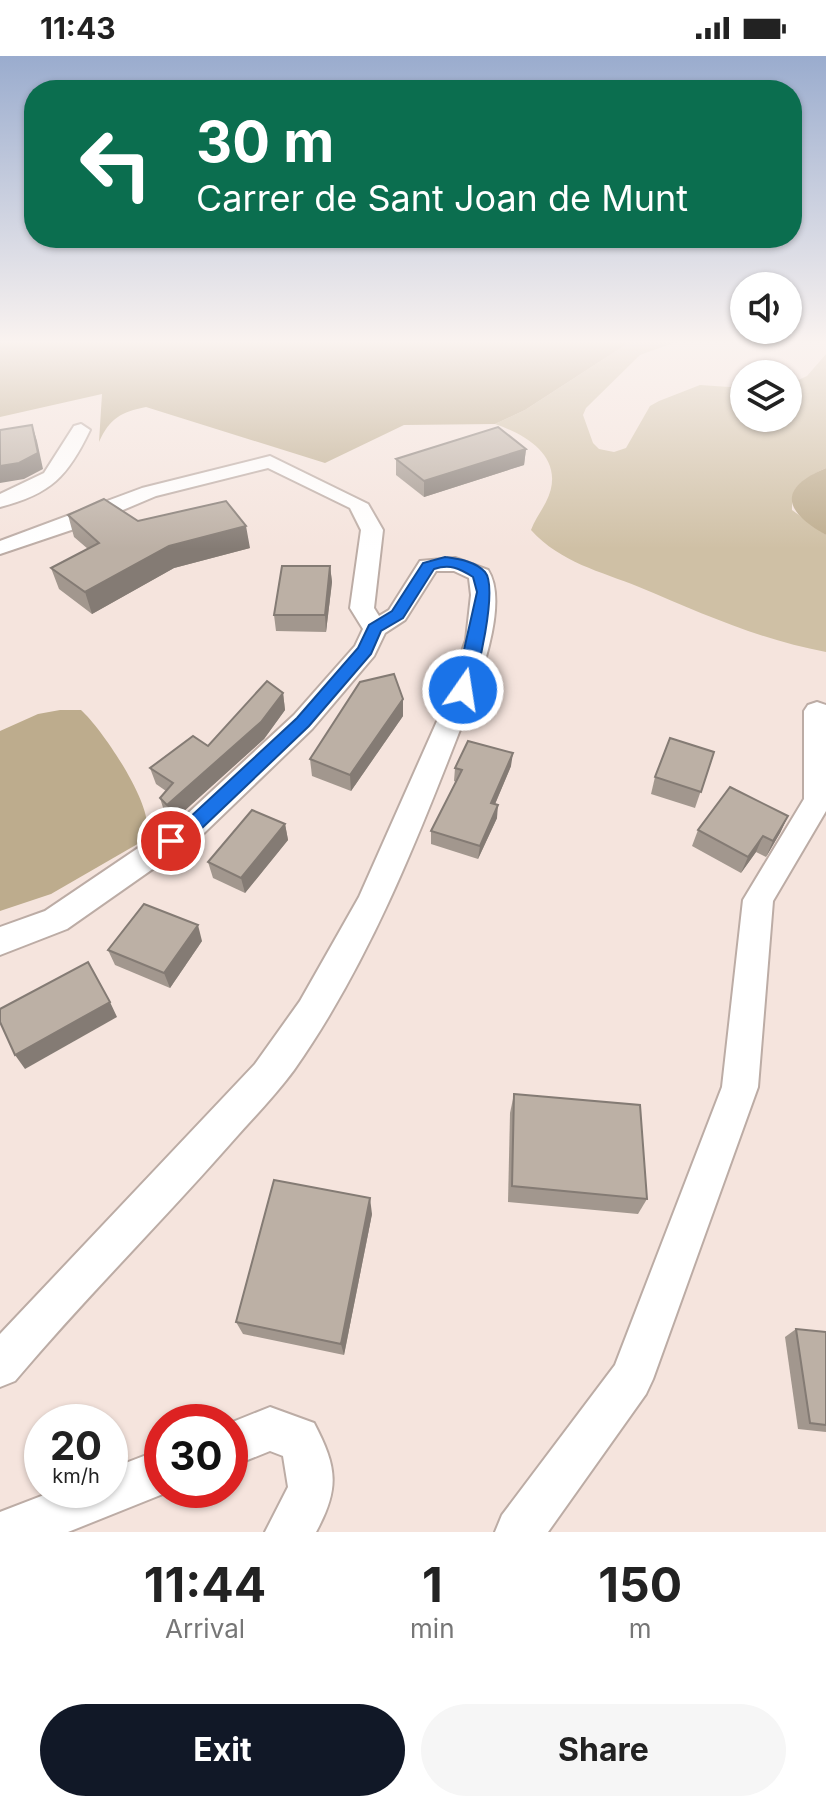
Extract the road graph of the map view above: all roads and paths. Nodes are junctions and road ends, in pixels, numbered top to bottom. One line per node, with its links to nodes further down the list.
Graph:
1 (81, 430): 2 (street)
2 (0, 501)
3 (0, 548): 4 (street)
4 (375, 629): 6 (street); 7 (street)
5 (817, 711): 12 (street)
6 (0, 941)
7 (0, 1366)
8 (248, 1438): 11 (street)
9 (144, 1479): 10 (street)
10 (9, 1532)
11 (289, 1532)
12 (519, 1532)

